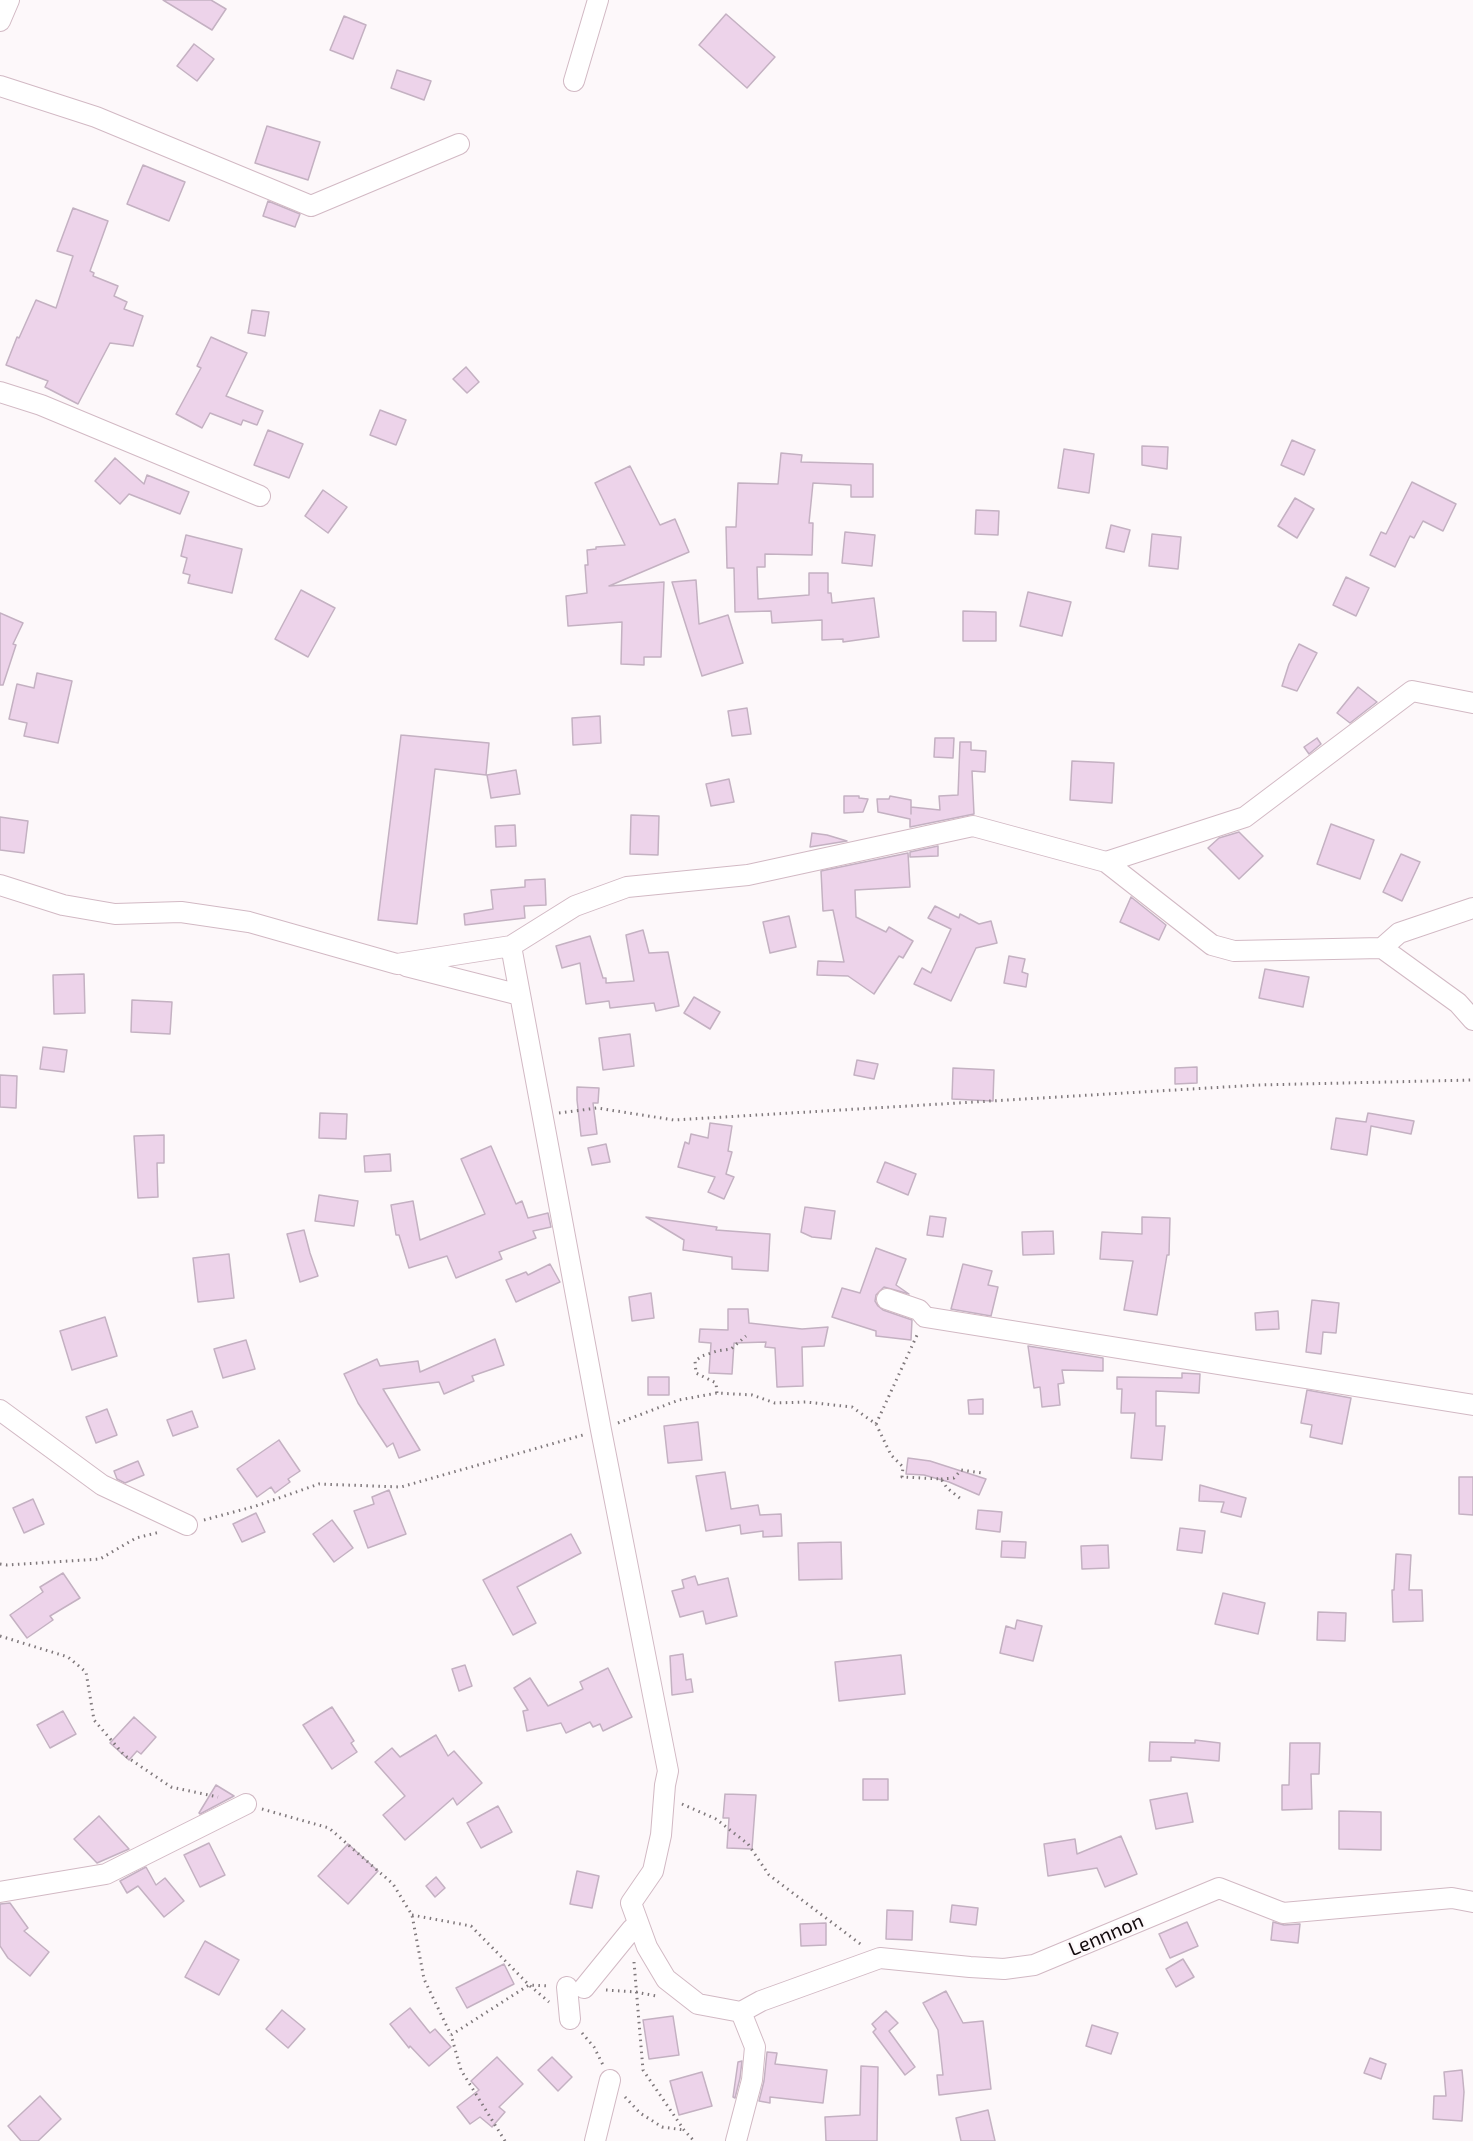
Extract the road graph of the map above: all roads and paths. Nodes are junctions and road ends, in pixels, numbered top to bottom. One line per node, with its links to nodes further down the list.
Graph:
1 (9, 0): 3 (street)
2 (598, 0): 4 (street)
3 (0, 21)
4 (574, 81)
5 (0, 86): 6 (street)
6 (459, 144)
7 (0, 392): 8 (street)
8 (260, 496)
9 (1473, 703): 10 (street)
10 (1107, 862): 13 (street); 14 (street)
11 (0, 885): 15 (street)
12 (1473, 908): 14 (street)
13 (511, 946): 15 (street); 16 (street)
14 (1382, 948): 17 (street)
15 (398, 964): 16 (street)
16 (520, 995): 19 (street)
17 (1473, 1020)
18 (1473, 1080): 19 (path)
19 (542, 1115): 27 (street)
20 (887, 1299): 21 (street)
21 (925, 1317): 24 (street); 26 (path)
22 (746, 1336): 23 (path)
23 (717, 1393): 26 (path); 27 (path)
24 (1473, 1405)
25 (0, 1410): 31 (street)
26 (876, 1424): 29 (path)
27 (601, 1430): 31 (path); 33 (street)
28 (982, 1473): 29 (path)
29 (941, 1479): 30 (path)
30 (961, 1499)
31 (187, 1525): 32 (path)
32 (0, 1564)
33 (665, 1785): 39 (path); 45 (street)
34 (246, 1804): 35 (street)
35 (0, 1892)
36 (1473, 1902): 39 (street, Lennnon)
37 (412, 1916): 41 (path)
38 (632, 1929): 42 (street)
39 (880, 1958): 45 (street, Lennnon)
40 (634, 1960): 43 (path)
41 (529, 1985): 42 (path); 48 (path)
42 (576, 1988): 43 (path); 46 (street)
43 (636, 1992): 44 (path); 50 (path)
44 (656, 1996)
45 (741, 2012): 51 (street)
46 (570, 2019)
47 (610, 2080): 49 (street)
48 (506, 2141)
49 (595, 2141)
50 (694, 2141)
51 (736, 2141)

